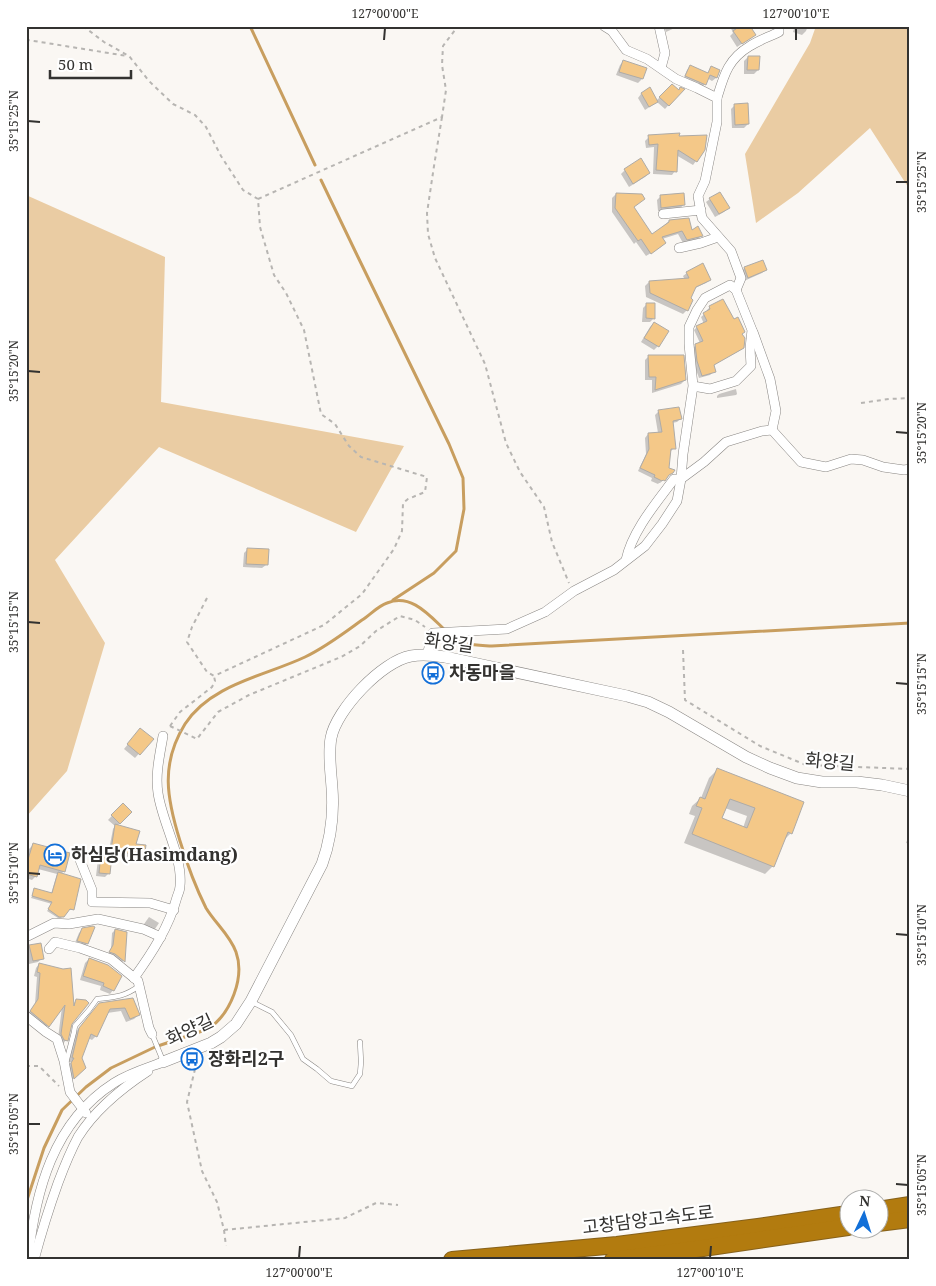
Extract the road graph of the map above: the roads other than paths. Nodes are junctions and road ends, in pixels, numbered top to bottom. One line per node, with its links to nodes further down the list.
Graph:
1 (604, 26): 4 (street)
2 (659, 26): 4 (street)
3 (779, 26): 5 (street)
4 (661, 68): 5 (street)
5 (717, 98): 6 (street)
6 (701, 210): 7 (street); 8 (street)
7 (663, 214)
8 (718, 237): 9 (street); 10 (street)
9 (679, 248)
10 (736, 290): 11 (street); 12 (street)
11 (752, 330): 12 (street); 13 (street)
12 (693, 386): 15 (street)
13 (772, 430): 14 (street); 15 (street)
14 (910, 469)
15 (681, 479): 16 (street); 16 (street)
16 (626, 560): 17 (street)
17 (427, 654): 19 (street, 화양길); 26 (street, 화양길)
18 (163, 736): 21 (street)
19 (910, 791)
20 (76, 850): 21 (street)
21 (174, 910): 22 (street)
22 (161, 936): 23 (street); 25 (street)
23 (26, 937)
24 (49, 950): 25 (street)
25 (137, 982): 28 (street); 31 (lane)
26 (251, 1001): 29 (lane); 30 (street, 화양길)
27 (26, 1016): 31 (street)
28 (152, 1034): 30 (lane)
29 (360, 1042)
30 (161, 1056): 32 (street, 화양길); 33 (street, 화양길)
31 (65, 1067): 32 (street)
32 (80, 1106): 33 (street); 40 (street, 화양길)
33 (92, 1120): 41 (street, 화양길)
34 (910, 1205): 35 (highway)
35 (888, 1208)
36 (838, 1215): 42 (highway, 고창담양고속도로)
37 (910, 1219): 38 (highway)
38 (888, 1222)
39 (838, 1228): 43 (highway, 고창담양고속도로)
40 (28, 1260)
41 (34, 1260)
42 (452, 1260)
43 (613, 1260)

